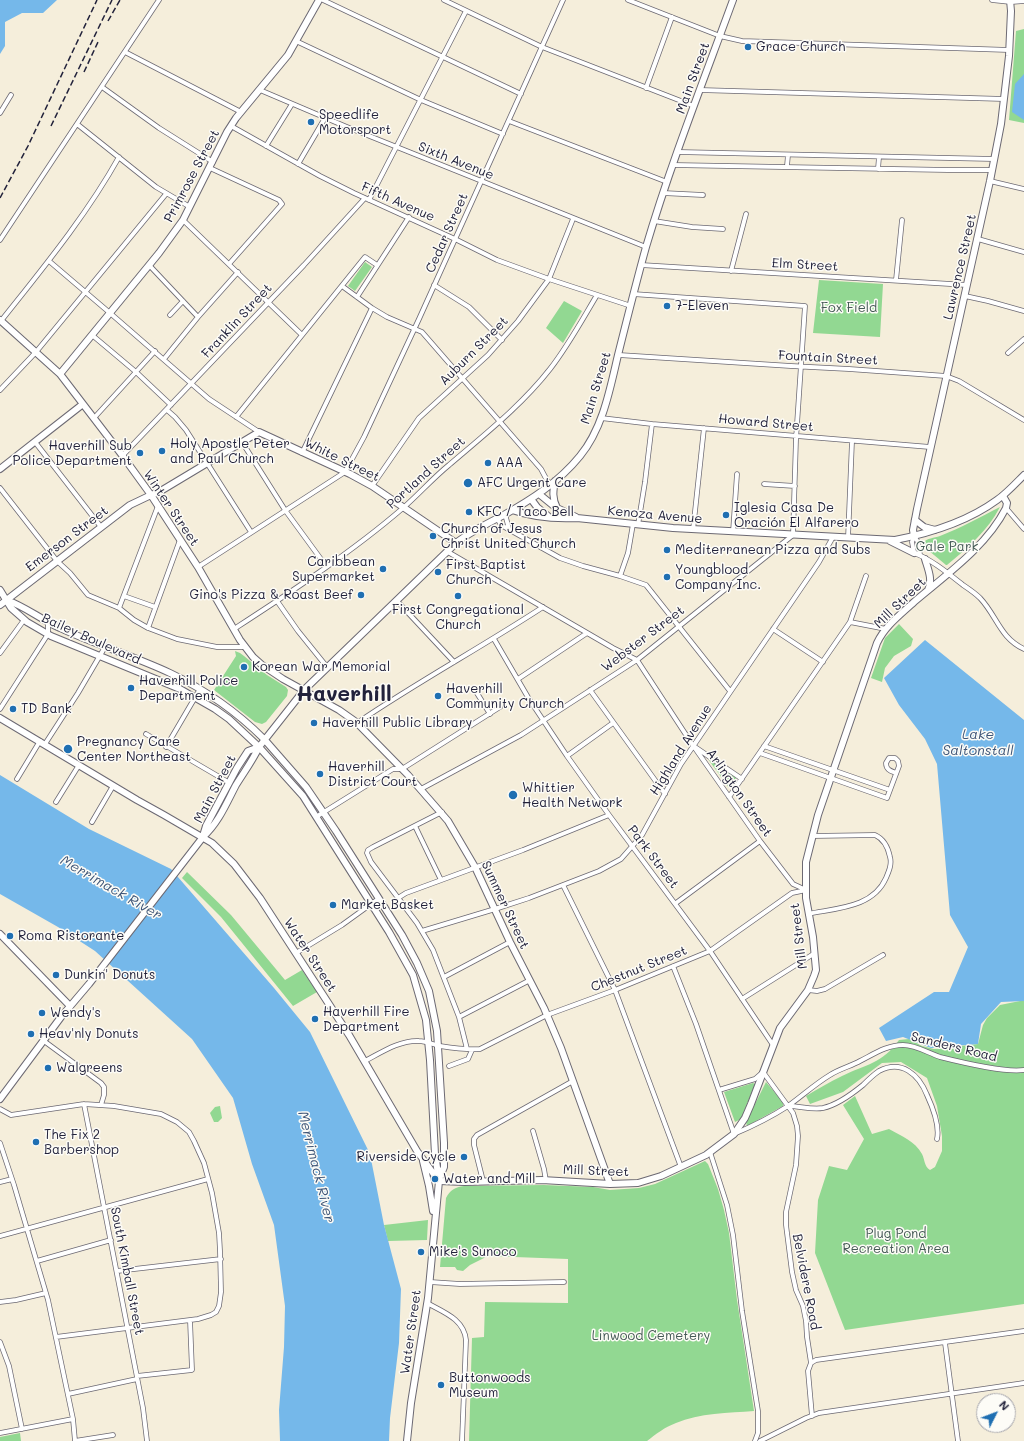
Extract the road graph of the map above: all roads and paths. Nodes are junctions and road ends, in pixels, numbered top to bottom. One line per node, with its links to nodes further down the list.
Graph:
1 (159, 0): 17 (street)
2 (320, 0): 14 (main road, Primrose Street)
3 (323, 0): 18 (street)
4 (444, 0): 11 (street)
5 (563, 0): 15 (street, Cedar Street)
6 (628, 0): 12 (street)
7 (733, 0): 13 (main road, Main Street)
8 (992, 0): 9 (street)
9 (1011, 1): 10 (street); 16 (main road, Lawrence Street)
10 (1024, 1)
11 (466, 11): 15 (street); 18 (street, Franklin Street)
12 (672, 17): 13 (street); 20 (street)
13 (720, 36): 16 (street); 22 (main road, Main Street)
14 (296, 42): 21 (main road, Primrose Street); 26 (street)
15 (542, 47): 20 (street); 23 (street, Cedar Street)
16 (1009, 50): 25 (main road, Lawrence Street)
17 (125, 52): 19 (street); 29 (street)
18 (442, 57): 23 (street); 26 (street, Franklin Street)
19 (102, 87): 33 (street); 43 (street)
20 (646, 88): 28 (street)
21 (260, 90): 27 (street, Sixth Avenue); 29 (main road, Primrose Street)
22 (700, 90): 25 (street); 28 (main road, Main Street)
23 (520, 94): 32 (street, Cedar Street)
24 (11, 95): 30 (street)
25 (1004, 99): 42 (main road, Lawrence Street)
26 (420, 100): 35 (street); 37 (street, Franklin Street)
27 (292, 104): 31 (street, Sixth Avenue); 36 (street)
28 (694, 106): 38 (main road, Main Street)
29 (241, 112): 34 (main road, Primrose Street)
30 (0, 113)
31 (325, 118): 37 (street, Sixth Avenue); 44 (street)
32 (509, 121): 35 (street, Cedar Street); 51 (street)
33 (77, 124): 41 (street); 68 (street)
34 (231, 126): 36 (street, Fifth Avenue); 43 (main road, Primrose Street)
35 (503, 134): 50 (street, Cedar Street)
36 (266, 146): 44 (street, Fifth Avenue)
37 (396, 148): 50 (street, Sixth Avenue); 57 (street, Franklin Street)
38 (678, 152): 39 (street); 45 (main road, Main Street)
39 (788, 155): 40 (street); 46 (street)
40 (879, 157): 42 (street); 48 (street)
41 (119, 158): 55 (street); 71 (street)
42 (994, 159): 49 (main road, Lawrence Street)
43 (213, 162): 47 (main road, Primrose Street)
44 (298, 164): 57 (street, Fifth Avenue)
45 (673, 165): 46 (street); 51 (main road, Main Street)
46 (787, 166): 48 (street)
47 (210, 168): 58 (main road, Primrose Street); 72 (street)
48 (878, 169): 49 (street)
49 (992, 170): 52 (main road, Lawrence Street)
50 (481, 182): 61 (street, Sixth Avenue); 66 (street, Cedar Street)
51 (667, 182): 54 (main road, Main Street)
52 (990, 182): 53 (street); 67 (main road, Lawrence Street)
53 (1024, 189)
54 (663, 193): 56 (street); 64 (main road, Main Street)
55 (166, 194): 58 (street); 83 (street)
56 (703, 195)
57 (367, 199): 60 (street, Fifth Avenue); 89 (street, Franklin Street)
58 (190, 207): 62 (main road, Primrose Street)
59 (746, 214): 76 (street)
60 (409, 217): 66 (street, Fifth Avenue); 73 (street)
61 (573, 219): 69 (street, Sixth Avenue); 78 (street, Auburn Street)
62 (183, 220): 72 (street); 75 (main road, Primrose Street)
63 (902, 220): 79 (street)
64 (654, 221): 65 (street); 69 (main road, Main Street)
65 (723, 230)
66 (455, 238): 78 (street, Fifth Avenue); 80 (street, Cedar Street)
67 (978, 239): 70 (street); 81 (main road, Lawrence Street)
68 (0, 240)
69 (646, 248): 74 (main road, Main Street)
70 (1024, 252)
71 (49, 261): 83 (street); 96 (street)
72 (229, 264): 77 (street)
73 (377, 265): 82 (street); 87 (street)
74 (641, 265): 76 (street, Elm Street); 84 (main road, Main Street)
75 (149, 266): 88 (street); 93 (main road, Primrose Street)
76 (730, 271): 79 (street, Elm Street)
77 (238, 272): 89 (street); 95 (street)
78 (549, 279): 85 (street, Fifth Avenue); 101 (street, Auburn Street)
79 (896, 280): 81 (street, Elm Street)
80 (434, 285): 97 (street, Cedar Street); 101 (street)
81 (967, 285): 86 (main road, Lawrence Street)
82 (342, 286): 87 (street); 99 (street)
83 (86, 292): 93 (street); 103 (street)
84 (633, 294): 90 (main road, Main Street); 107 (street)
85 (597, 295): 90 (street, Fifth Avenue); 121 (street, Portland Street)
86 (965, 296): 92 (street); 110 (main road, Lawrence Street)
87 (357, 297): 91 (street)
88 (183, 301): 94 (street); 95 (street)
89 (268, 303): 99 (street); 112 (street, Franklin Street)
90 (631, 306): 105 (main road, Main Street)
91 (372, 308): 97 (street); 130 (street)
92 (1024, 310)
93 (110, 312): 98 (main road, Primrose Street); 102 (street)
94 (170, 315)
95 (198, 317): 106 (street)
96 (1, 320): 103 (main road, Winter Street)
97 (414, 328): 111 (street); 134 (street, Cedar Street)
98 (92, 335): 108 (street); 109 (main road, Primrose Street)
99 (302, 335): 117 (street)
100 (1024, 339): 104 (street)
101 (502, 340): 111 (street, Auburn Street)
102 (155, 351): 106 (street); 108 (street)
103 (36, 352): 109 (main road, Winter Street); 113 (street)
104 (1008, 353)
105 (619, 355): 107 (street, Fountain Street); 119 (main road, Main Street)
106 (164, 359): 112 (street)
107 (801, 367): 110 (street, Fountain Street); 125 (street)
108 (136, 372): 115 (street); 118 (street)
109 (60, 374): 114 (main road, Winter Street)
110 (946, 376): 120 (street, Fountain Street); 129 (main road, Lawrence Street)
111 (462, 378): 121 (street); 139 (street, Auburn Street)
112 (192, 384): 115 (street, Franklin Street); 117 (street)
113 (0, 390)
114 (84, 404): 118 (main road, Winter Street); 127 (main road)
115 (172, 405): 116 (street, Franklin Street)
116 (167, 410): 131 (street, Franklin Street); 132 (street)
117 (236, 417): 124 (street)
118 (94, 418): 131 (main road, Winter Street)
119 (600, 418): 122 (street, Howard Street); 137 (main road, Main Street)
120 (1024, 420)
121 (499, 421): 140 (street); 148 (street, Portland Street)
122 (652, 424): 123 (street, Howard Street); 158 (street)
123 (704, 428): 125 (street, Howard Street); 162 (street)
124 (259, 432): 128 (main road); 130 (main road, White Street)
125 (797, 436): 126 (street, Howard Street); 141 (street)
126 (852, 440): 129 (street, Howard Street); 169 (street)
127 (35, 442): 133 (main road); 159 (street)
128 (242, 442): 132 (main road); 151 (street)
129 (930, 447): 157 (main road, Lawrence Street)
130 (302, 453): 134 (main road, White Street)
131 (123, 456): 144 (main road, Winter Street)
132 (207, 463): 144 (main road); 164 (street)
133 (0, 469)
134 (345, 472): 139 (main road, White Street); 151 (street)
135 (737, 474): 165 (street)
136 (1024, 475): 145 (main road, Kenoza Avenue)
137 (555, 481): 140 (main road, Main Street); 150 (main road)
138 (764, 484): 141 (street)
139 (372, 486): 148 (main road, White Street)
140 (550, 486): 143 (main road, Main Street)
141 (795, 486): 166 (street)
142 (0, 488): 175 (street)
143 (539, 494): 146 (main road, Main Street); 150 (main road, Kenoza Avenue)
144 (151, 495): 147 (main road, Winter Street); 159 (main road, Emerson Street)
145 (1003, 496): 149 (main road); 163 (main road, Kenoza Avenue)
146 (531, 500): 152 (main road, Main Street); 154 (main road)
147 (158, 506): 170 (main road, Winter Street); 183 (street)
148 (404, 507): 172 (main road, White Street); 176 (street, Portland Street)
149 (1006, 508): 161 (street); 178 (main road, Mill Street)
150 (558, 509): 156 (main road, Kenoza Avenue)
151 (286, 510): 164 (street); 176 (street)
152 (512, 510): 153 (main road, Main Street); 154 (main road, Kenoza Avenue)
153 (505, 514): 155 (main road, Main Street); 160 (street)
154 (549, 517): 156 (main road, Kenoza Avenue)
155 (497, 518): 160 (street); 172 (main road, Main Street)
156 (577, 518): 158 (main road, Kenoza Avenue)
157 (915, 520): 163 (main road); 167 (main road, Lawrence Street)
158 (635, 525): 162 (main road, Kenoza Avenue); 179 (street)
159 (101, 527): 175 (main road, Emerson Street)
160 (509, 529): 179 (street)
161 (1024, 529)
162 (693, 530): 165 (main road, Kenoza Avenue)
163 (935, 530): 167 (main road, Kenoza Avenue)
164 (251, 532): 177 (street)
165 (733, 532): 166 (main road, Kenoza Avenue)
166 (793, 535): 168 (main road, Kenoza Avenue); 194 (street, Webster Street)
167 (914, 536): 171 (main road, Kenoza Avenue); 174 (street)
168 (833, 537): 169 (main road, Kenoza Avenue); 197 (street, Highland Avenue)
169 (848, 538): 171 (main road, Kenoza Avenue)
170 (180, 540): 177 (main road, Winter Street); 188 (street)
171 (889, 540): 174 (main road)
172 (456, 543): 173 (main road, Main Street)
173 (448, 552): 186 (main road, Main Street); 189 (street, Arlington Street)
174 (920, 555): 178 (street); 182 (main road)
175 (57, 561): 184 (main road, Emerson Street); 190 (street)
176 (326, 566): 185 (street, Portland Street)
177 (198, 567): 196 (main road, Winter Street)
178 (948, 573): 182 (main road, Mill Street); 204 (street)
179 (620, 576): 194 (street)
180 (866, 576): 193 (street)
181 (0, 590): 184 (main road)
182 (928, 590): 198 (main road, Mill Street)
183 (124, 596): 188 (street); 190 (street)
184 (6, 600): 187 (main road, Emerson Street); 191 (main road, Bailey Boulevard); 192 (main road, Bailey Boulevard)
185 (277, 601): 196 (street, Portland Street); 210 (street)
186 (397, 601): 208 (street); 210 (main road, Main Street)
187 (0, 605)
188 (155, 607): 195 (street)
189 (543, 607): 199 (street, Arlington Street); 201 (street)
190 (119, 608): 195 (street)
191 (24, 620): 200 (main road, Bailey Boulevard); 205 (street)
192 (48, 622): 200 (street); 202 (main road, Bailey Boulevard)
193 (850, 622): 198 (street); 209 (street)
194 (679, 626): 207 (street, Webster Street); 216 (street)
195 (148, 628): 203 (street)
196 (234, 629): 203 (main road, Winter Street)
197 (773, 629): 209 (street); 216 (street, Highland Avenue)
198 (886, 629): 236 (main road, Mill Street)
199 (587, 633): 207 (street, Arlington Street); 211 (street)
200 (48, 634): 206 (main road, Bailey Boulevard); 219 (street)
201 (494, 639): 208 (street); 211 (street, Park Street)
202 (105, 647): 206 (street); 212 (main road, Bailey Boulevard)
203 (245, 647): 213 (main road, Winter Street)
204 (1024, 649)
205 (0, 653)
206 (101, 656): 217 (main road, Bailey Boulevard); 227 (street)
207 (637, 660): 215 (street, Webster Street); 228 (street, Arlington Street)
208 (454, 662): 224 (street)
209 (823, 662): 229 (street)
210 (327, 667): 213 (main road, Main Street)
211 (518, 679): 222 (street, Park Street)
212 (200, 689): 217 (street); 226 (main road, Bailey Boulevard)
213 (304, 690): 224 (main road, Summer Street); 226 (main road, Main Street)
214 (475, 690): 220 (street)
215 (590, 690): 222 (street, Webster Street); 223 (street)
216 (730, 690): 228 (street, Highland Avenue)
217 (195, 699): 230 (street); 231 (main road, Bailey Boulevard)
218 (500, 707): 220 (street)
219 (0, 709)
220 (490, 714): 235 (street)
221 (0, 718): 227 (main road, Water Street)
222 (543, 721): 233 (street, Park Street); 243 (street, Webster Street)
223 (613, 722): 233 (street); 245 (street)
224 (357, 723): 235 (main road, Summer Street)
225 (146, 734): 230 (street)
226 (264, 739): 231 (main road, Main Street); 249 (main road, Bailey Boulevard)
227 (43, 743): 234 (main road, Water Street); 240 (street)
228 (693, 746): 238 (street); 245 (street, Highland Avenue); 246 (street, Arlington Street)
229 (764, 746): 232 (street); 236 (street)
230 (166, 747): 241 (street)
231 (258, 747): 241 (main road, Main Street); 251 (main road, Bailey Boulevard); 255 (main road, Main Street)
232 (760, 753): 238 (street); 239 (street)
233 (567, 756): 250 (street, Park Street)
234 (79, 765): 242 (main road, Water Street); 247 (street)
235 (402, 769): 243 (main road, Summer Street); 249 (street)
236 (833, 770): 239 (main road, Mill Street); 244 (street)
237 (896, 773): 244 (street)
238 (742, 778): 246 (street)
239 (830, 778): 244 (street); 254 (main road, Mill Street)
240 (17, 779)
241 (228, 782): 255 (main road, Main Street)
242 (113, 786): 252 (street); 255 (main road, Water Street)
243 (421, 789): 248 (main road, Summer Street)
244 (890, 790)
245 (664, 794): 257 (street, Highland Avenue)
246 (729, 797): 256 (street, Arlington Street)
247 (56, 802)
248 (442, 812): 253 (street); 258 (main road, Summer Street)
249 (324, 813): 251 (street); 263 (main road, Bailey Boulevard)
250 (609, 815): 257 (street, Park Street); 258 (street)
251 (316, 817): 265 (main road, Bailey Boulevard)
252 (92, 822)
253 (415, 826): 259 (street); 262 (street)
254 (812, 836): 261 (main road, Mill Street); 267 (street)
255 (203, 837): 273 (main road, Water Street); 281 (main road)
256 (760, 841): 261 (street, Arlington Street); 264 (street)
257 (633, 847): 260 (street, Highland Avenue); 264 (street, Park Street)
258 (475, 867): 259 (street); 266 (main road, Summer Street)
259 (441, 880): 262 (street)
260 (563, 885): 266 (street, Highland Avenue); 278 (street)
261 (806, 890): 267 (main road, Mill Street); 271 (street, Chestnut Street)
262 (398, 898): 268 (street)
263 (378, 899): 265 (street); 287 (main road, Bailey Boulevard)
264 (676, 903): 271 (street, Park Street)
265 (371, 905): 273 (street); 285 (main road, Bailey Boulevard)
266 (495, 910): 268 (street, Highland Avenue); 270 (main road, Summer Street)
267 (808, 914): 272 (main road, Mill Street)
268 (422, 931): 276 (street)
269 (1, 938): 281 (main road)
270 (510, 942): 276 (street); 277 (main road, Summer Street)
271 (710, 951): 275 (street, Chestnut Street); 280 (street, Park Street)
272 (815, 953): 279 (main road, Mill Street); 280 (street)
273 (296, 954): 290 (main road, Water Street)
274 (883, 954): 279 (street)
275 (673, 966): 278 (street, Chestnut Street); 295 (street)
276 (444, 977): 283 (street)
277 (530, 980): 282 (main road, Summer Street); 283 (street)
278 (615, 990): 282 (street, Chestnut Street); 307 (street)
279 (808, 990): 286 (main road, Mill Street)
280 (742, 999): 286 (street, Park Street)
281 (70, 1006): 284 (main road)
282 (547, 1015): 289 (street, Chestnut Street); 294 (main road, Summer Street)
283 (459, 1017): 288 (street)
284 (44, 1041): 296 (main road); 298 (street)
285 (428, 1042): 287 (street); 290 (street); 311 (main road, Bailey Boulevard)
286 (773, 1045): 293 (main road, Mill Street)
287 (438, 1046): 288 (street); 311 (main road, Bailey Boulevard)
288 (466, 1048): 289 (street)
289 (472, 1050): 291 (street, Chestnut Street)
290 (365, 1061): 306 (main road, Water Street)
291 (449, 1066)
292 (1024, 1070): 299 (street, Sanders Road)
293 (763, 1072): 295 (street); 299 (street, Belvidere Road); 302 (main road, Mill Street)
294 (573, 1081): 312 (street); 314 (main road, Summer Street)
295 (719, 1090): 302 (street)
296 (1, 1095)
297 (84, 1104): 298 (street); 300 (street); 315 (street, South Kimball Street)
298 (101, 1105): 309 (street)
299 (788, 1106): 302 (street, Sanders Road); 303 (street); 334 (street, Belvidere Road)
300 (0, 1109)
301 (533, 1131): 310 (street)
302 (734, 1134): 305 (main road, Mill Street)
303 (937, 1139)
304 (0, 1143): 308 (street)
305 (710, 1152): 307 (main road, Mill Street); 348 (street)
306 (422, 1158): 311 (main road, Water Street); 316 (main road, Water Street)
307 (681, 1167): 314 (main road, Mill Street)
308 (12, 1179): 313 (street); 317 (street)
309 (208, 1179): 315 (street); 320 (street)
310 (546, 1180): 312 (main road, Mill Street); 314 (main road, Mill Street)
311 (439, 1181): 312 (main road, Mill Street); 316 (main road, Water Street)
312 (482, 1181)
313 (0, 1182)
314 (610, 1184)
315 (104, 1207): 317 (street); 319 (street, South Kimball Street)
316 (435, 1226): 323 (main road, Water Street)
317 (27, 1229): 318 (street); 321 (street)
318 (0, 1236)
319 (111, 1240): 321 (street); 322 (street, South Kimball Street)
320 (221, 1259): 322 (street); 328 (street)
321 (37, 1261): 325 (street)
322 (117, 1271): 329 (street, South Kimball Street)
323 (430, 1282): 324 (street); 327 (main road, Water Street)
324 (564, 1282)
325 (46, 1293): 326 (street); 331 (street)
326 (0, 1302)
327 (427, 1303): 346 (main road, Water Street); 347 (street)
328 (190, 1320): 329 (street); 335 (street)
329 (128, 1327): 331 (street); 335 (street, South Kimball Street)
330 (1024, 1331): 333 (street)
331 (56, 1337): 338 (street)
332 (0, 1342): 341 (street)
333 (945, 1344): 334 (street); 337 (street)
334 (811, 1363): 339 (street, Belvidere Road)
335 (137, 1378): 338 (street); 345 (street, South Kimball Street)
336 (1024, 1383): 337 (street)
337 (952, 1393): 339 (street); 350 (street)
338 (68, 1394): 340 (street)
339 (812, 1416): 349 (street)
340 (73, 1419): 341 (street); 344 (street)
341 (22, 1429): 342 (street)
342 (0, 1433)
343 (113, 1436): 344 (street)
344 (75, 1441)
345 (147, 1441)
346 (407, 1441)
347 (462, 1441)
348 (755, 1441)
349 (760, 1441)
350 (958, 1441)

